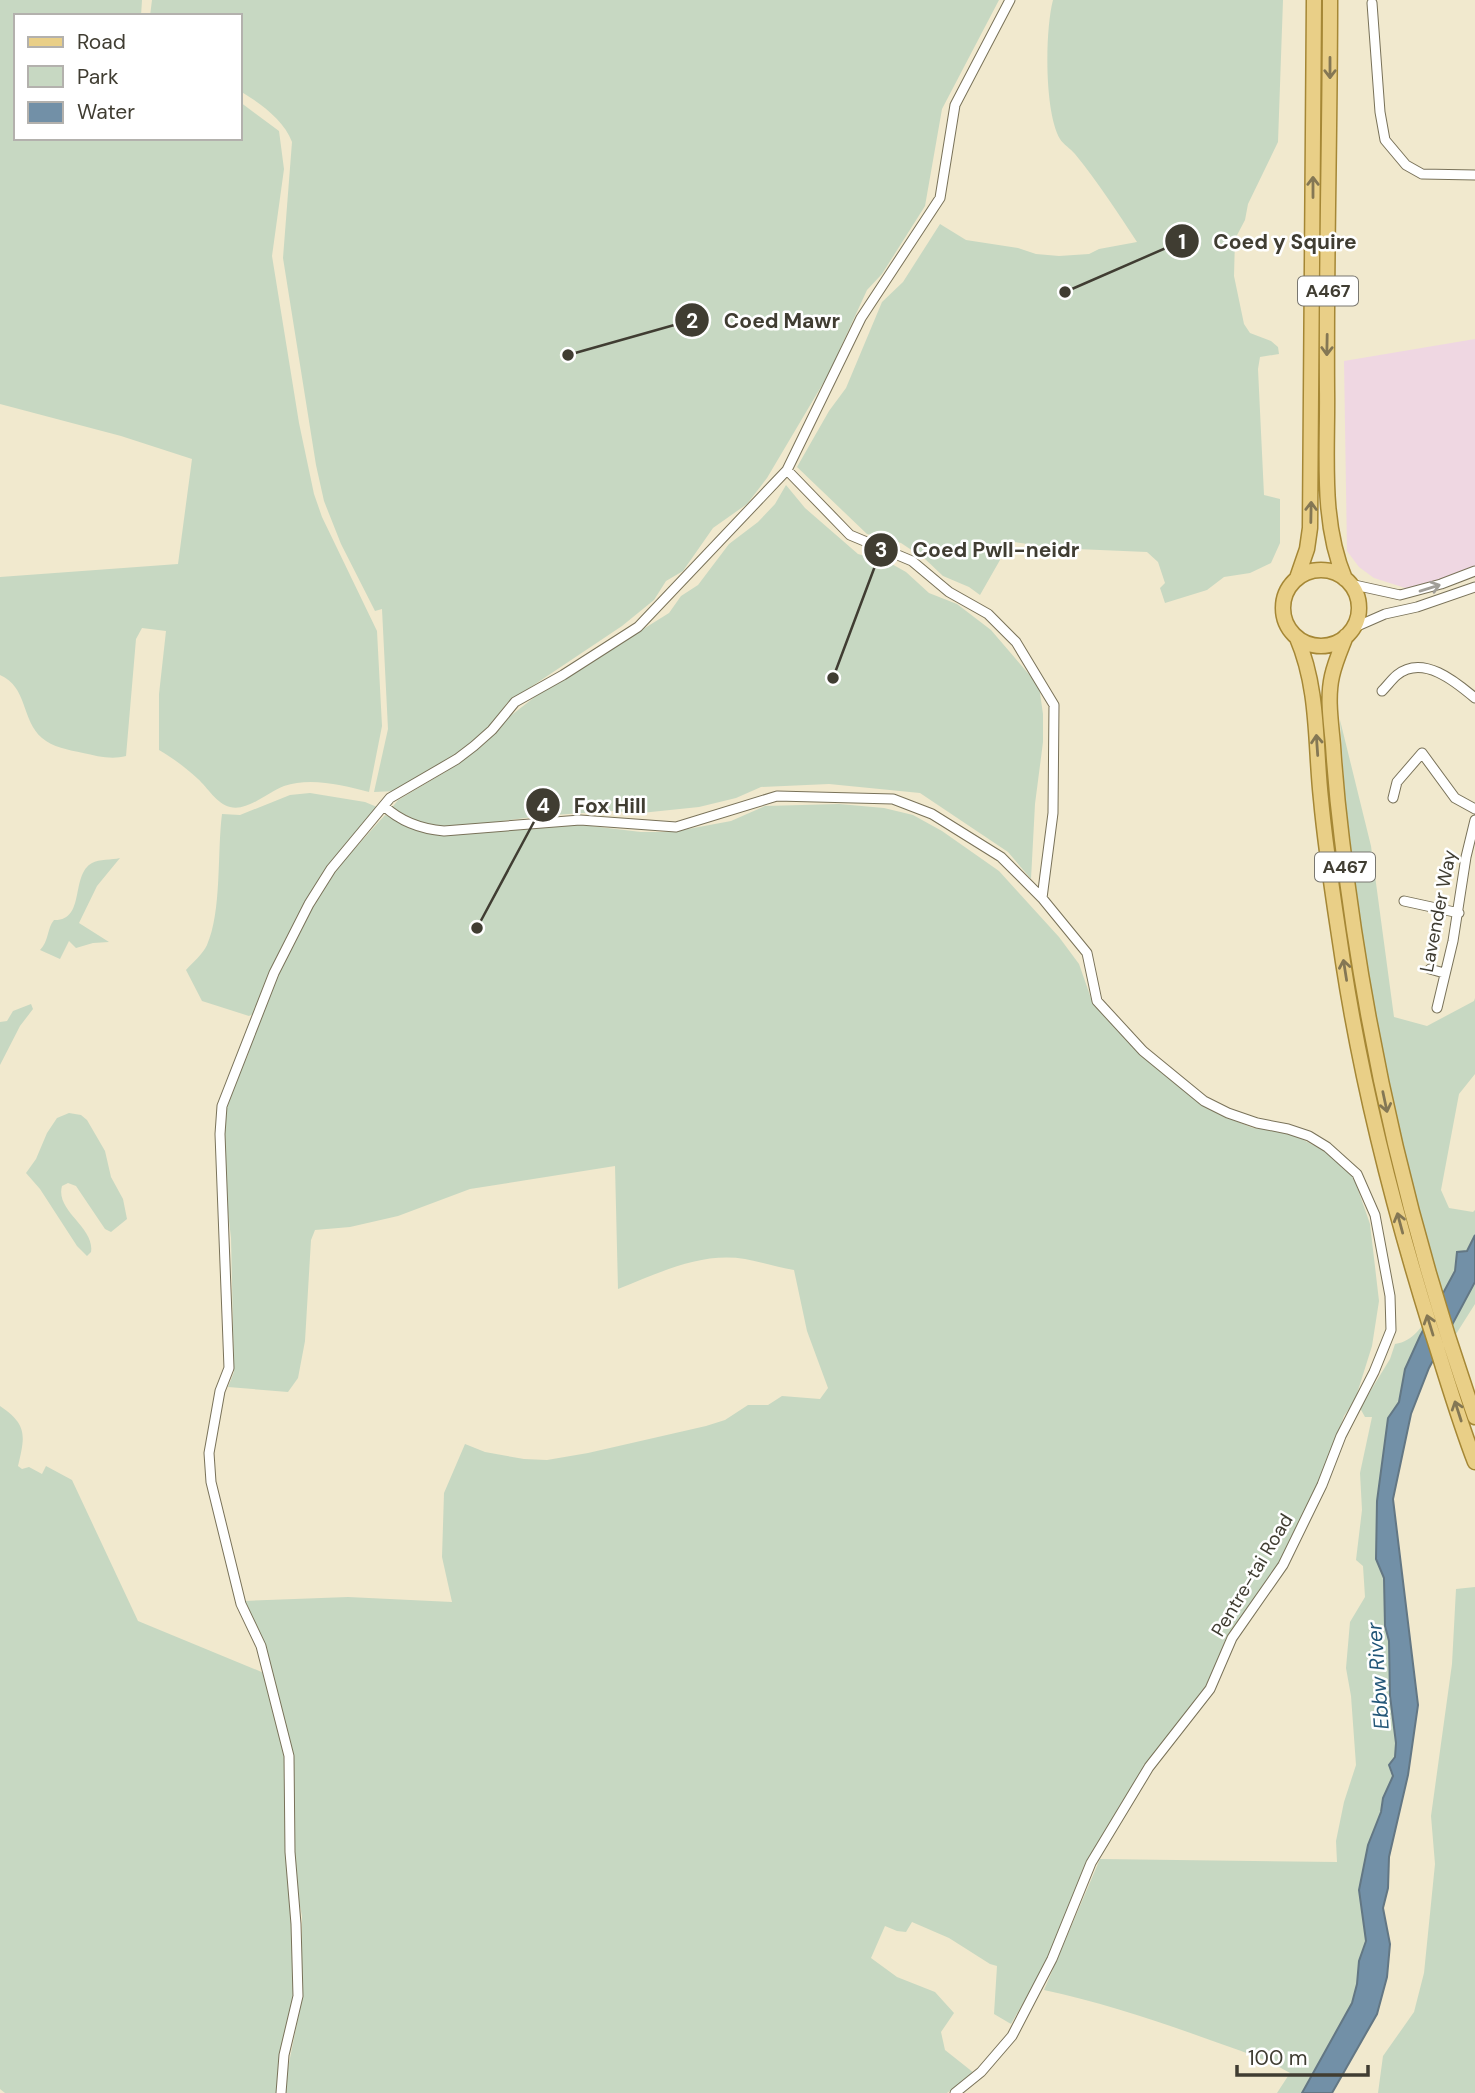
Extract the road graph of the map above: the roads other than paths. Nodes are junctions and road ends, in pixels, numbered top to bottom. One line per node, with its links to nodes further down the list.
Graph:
1 (1010, 0): 6 (street)
2 (1314, 0): 8 (main road, A467, one-way to 2)
3 (1330, 0): 9 (main road, A467, one-way to 9)
4 (1372, 3): 5 (street)
5 (1475, 175)
6 (787, 470): 16 (street); 20 (street)
7 (1475, 571): 9 (street, one-way to 7)
8 (1297, 578): 9 (main road); 12 (main road)
9 (1348, 582): 11 (main road)
10 (1475, 587): 11 (street)
11 (1349, 632): 12 (main road); 26 (main road, A467, one-way to 26)
12 (1297, 638): 27 (main road, A467, one-way to 12)
13 (1382, 691): 14 (street)
14 (1475, 698)
15 (1393, 798): 17 (street)
16 (384, 806): 20 (street, Pentre-tai Road); 28 (street)
17 (1475, 809)
18 (1475, 820): 19 (street, Lavender Way)
19 (1471, 858): 22 (street, Lavender Way)
20 (1042, 898): 29 (street, Pentre-tai Road)
21 (1404, 901): 22 (street)
22 (1459, 913): 24 (street, Lavender Way)
23 (1430, 969): 24 (street)
24 (1444, 973): 25 (street, Lavender Way)
25 (1437, 1008)
26 (1475, 1417)
27 (1475, 1462)
28 (281, 2093)
29 (955, 2093)

